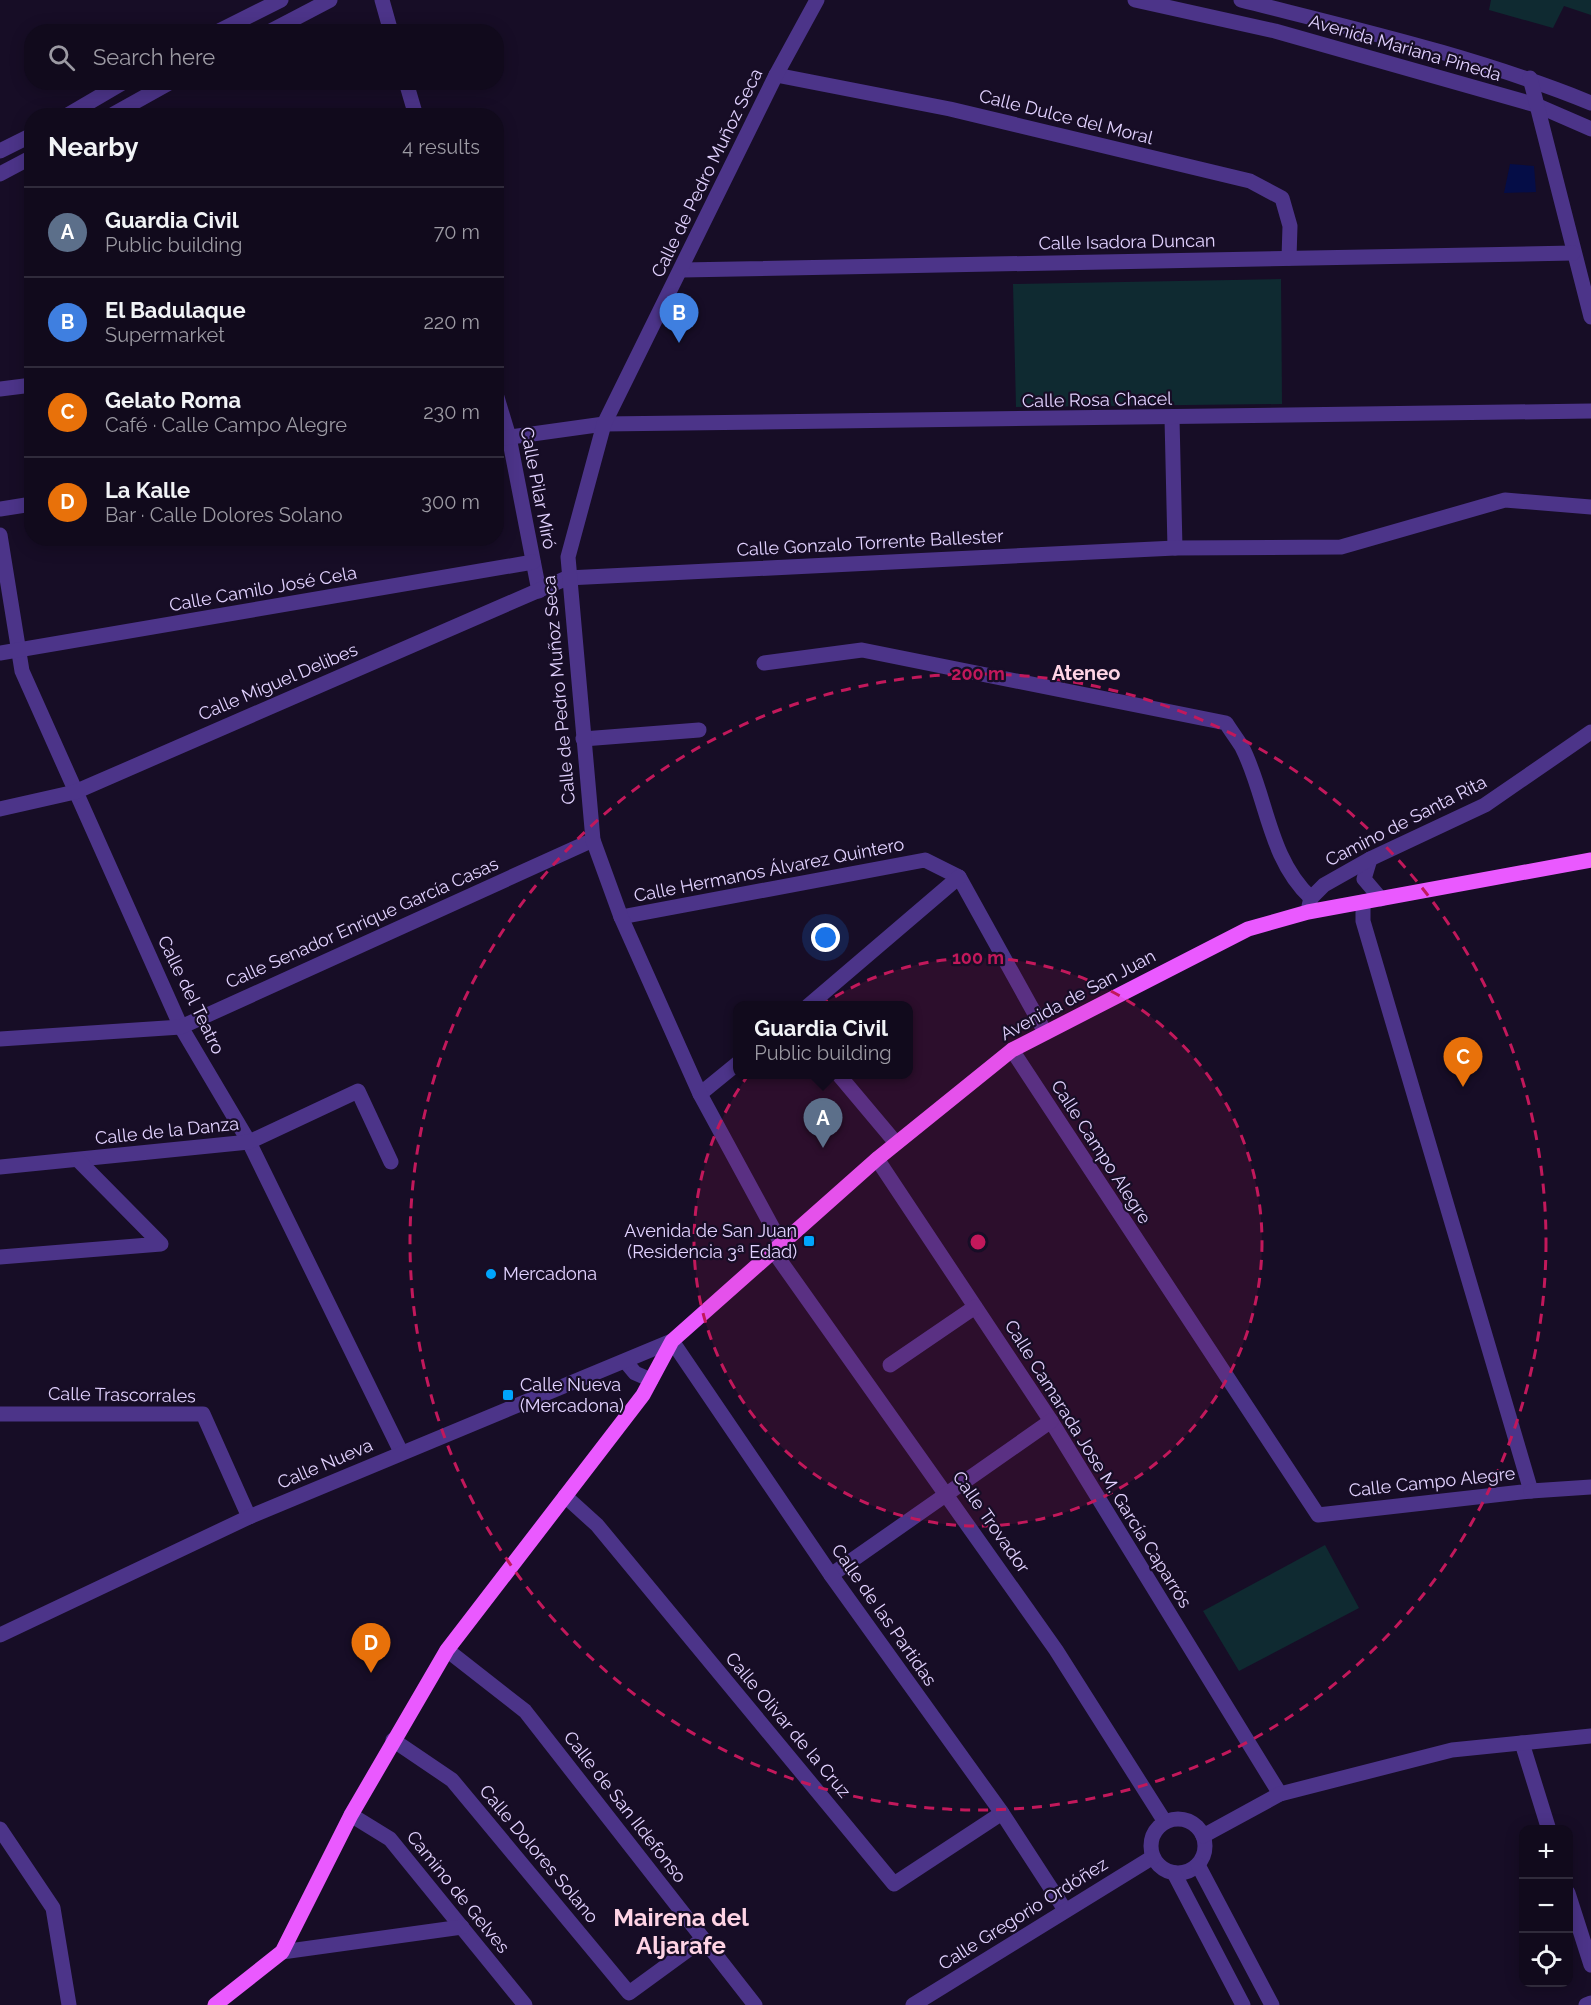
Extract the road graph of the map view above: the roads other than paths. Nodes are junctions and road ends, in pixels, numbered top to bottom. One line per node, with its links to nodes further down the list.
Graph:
1 (281, 0): 7 (street)
2 (330, 0): 8 (street)
3 (382, 0): 9 (street)
4 (817, 0): 10 (street, Calle de Pedro Muñoz Seca)
5 (1135, 0): 16 (street, Avenida Mariana Pineda)
6 (1241, 0): 11 (street, Avenida Mariana Pineda)
7 (233, 24)
8 (284, 24)
9 (389, 24)
10 (776, 75): 26 (street, Calle Dulce del Moral); 27 (street, Calle de Pedro Muñoz Seca)
11 (1530, 78): 15 (street, Avenida Mariana Pineda); 16 (street)
12 (110, 90): 17 (street)
13 (157, 90): 18 (street)
14 (408, 90): 19 (street)
15 (1591, 103)
16 (1536, 105): 20 (street, Avenida Mariana Pineda); 25 (street)
17 (80, 108)
18 (124, 108)
19 (414, 108)
20 (1591, 129)
21 (24, 139): 22 (street)
22 (0, 151)
23 (24, 162): 24 (street)
24 (0, 174)
25 (1573, 253): 26 (street, Calle Isadora Duncan); 28 (street)
26 (1289, 258): 27 (street, Calle Isadora Duncan)
27 (682, 270): 33 (street, Calle de Pedro Muñoz Seca)
28 (1591, 317)
29 (24, 386): 30 (street)
30 (0, 389)
31 (1591, 411): 32 (street, Calle Rosa Chacel)
32 (1172, 418): 33 (street, Calle Rosa Chacel); 40 (street)
33 (604, 424): 34 (street, Calle Rosa Chacel); 42 (street, Calle de Pedro Muñoz Seca)
34 (504, 438)
35 (504, 442): 41 (street, Calle Pilar Miró)
36 (24, 505): 38 (street)
37 (1591, 507): 40 (street, Calle Gonzalo Torrente Ballester)
38 (0, 508)
39 (0, 535): 44 (street, Calle del Teatro)
40 (1175, 548): 42 (street, Calle Gonzalo Torrente Ballester)
41 (533, 562): 43 (street, Calle Pilar Miró); 44 (street, Calle Camilo José Cela)
42 (567, 578): 43 (street, Calle Miguel Delibes); 49 (street, Calle de Pedro Muñoz Seca)
43 (539, 591): 50 (street, Calle Miguel Delibes)
44 (19, 651): 45 (street, Calle Camilo José Cela); 50 (street, Calle del Teatro)
45 (0, 653)
46 (764, 663): 58 (street)
47 (699, 730): 49 (street)
48 (1591, 732): 53 (street, Camino de Santa Rita)
49 (583, 739): 52 (street, Calle de Pedro Muñoz Seca)
50 (75, 792): 51 (street, Calle Miguel Delibes); 61 (street, Calle del Teatro)
51 (0, 809)
52 (593, 840): 59 (street, Calle de Pedro Muñoz Seca); 61 (street, Calle Senador Enrique García Casas)
53 (1370, 859): 56 (street); 58 (street, Camino de Santa Rita)
54 (1591, 860): 56 (main road, Avenida de San Juan)
55 (959, 877): 59 (street, Calle Hermanos Álvarez Quintero); 60 (street); 62 (street)
56 (1381, 899): 57 (main road, Avenida de San Juan)
57 (1363, 902): 58 (main road, Avenida de San Juan); 85 (street, Calle Campo Alegre)
58 (1309, 905): 62 (main road, Avenida de San Juan)
59 (621, 917): 67 (street, Calle de Pedro Muñoz Seca)
60 (813, 1001)
61 (181, 1027): 63 (street, Calle Senador Enrique García Casas); 68 (street, Calle del Teatro)
62 (1044, 1032): 64 (main road, Avenida de San Juan)
63 (0, 1039)
64 (1012, 1050): 69 (main road, Avenida de San Juan); 85 (street, Calle Campo Alegre)
65 (733, 1068): 67 (street)
66 (842, 1079): 69 (street)
67 (700, 1094): 74 (street, Calle de Pedro Muñoz Seca)
68 (249, 1142): 71 (street, Calle de la Danza); 72 (street, Calle de la Danza); 83 (street, Calle del Teatro)
69 (896, 1143): 70 (main road, Avenida de San Juan)
70 (877, 1159): 74 (main road, Avenida de San Juan); 76 (street, Calle Camarada Jose M. García Caparrós)
71 (78, 1160): 73 (street, Calle de la Danza); 75 (street)
72 (391, 1162)
73 (0, 1167)
74 (778, 1248): 77 (main road, Avenida de San Juan); 86 (street, Calle Trovador)
75 (0, 1257)
76 (975, 1307): 79 (street); 82 (street, Calle Camarada Jose M. García Caparrós)
77 (672, 1341): 78 (street, Calle Nueva); 80 (main road); 89 (street, Calle de las Partidas)
78 (625, 1360): 80 (street); 83 (street, Calle Nueva)
79 (890, 1365)
80 (651, 1380): 87 (main road)
81 (0, 1414): 88 (street, Calle Trascorrales)
82 (1051, 1421): 86 (street); 95 (street, Calle Camarada Jose M. García Caparrós)
83 (401, 1452): 88 (street, Calle Nueva)
84 (1591, 1487): 85 (street)
85 (1531, 1491)
86 (946, 1493): 89 (street); 98 (street, Calle Trovador)
87 (565, 1496): 91 (main road); 96 (street, Calle Olivar de la Cruz)
88 (249, 1517): 90 (street, Calle Nueva)
89 (831, 1575): 96 (street, Calle de las Partidas)
90 (0, 1635)
91 (447, 1650): 93 (main road); 108 (street, Calle de San Ildefonso)
92 (1591, 1736): 94 (street)
93 (393, 1740): 97 (main road); 108 (street, Calle Dolores Solano)
94 (1522, 1743): 95 (street); 99 (street)
95 (1280, 1794): 101 (street)
96 (1002, 1813): 106 (street, Calle de las Partidas)
97 (351, 1815): 107 (street, Camino de Gelves); 109 (main road)
98 (1164, 1822): 101 (street); 102 (street)
99 (1547, 1825)
100 (0, 1829): 112 (street)
101 (1203, 1836): 103 (street)
102 (1153, 1857): 104 (street); 106 (street, Calle Gregorio Ordóñez)
103 (1198, 1865): 104 (street); 118 (street)
104 (1174, 1873): 117 (street)
105 (1573, 1906): 110 (street)
106 (1065, 1910): 116 (street, Calle Gregorio Ordóñez)
107 (462, 1927): 109 (street); 114 (street, Camino de Gelves)
108 (703, 1939): 115 (street, Calle de San Ildefonso)
109 (282, 1952): 113 (main road)
110 (1591, 1965)
111 (1591, 2003): 119 (street)
112 (69, 2005)
113 (215, 2005)
114 (525, 2005)
115 (755, 2005)
116 (913, 2005)
117 (1243, 2005)
118 (1272, 2005)
119 (1586, 2005)

